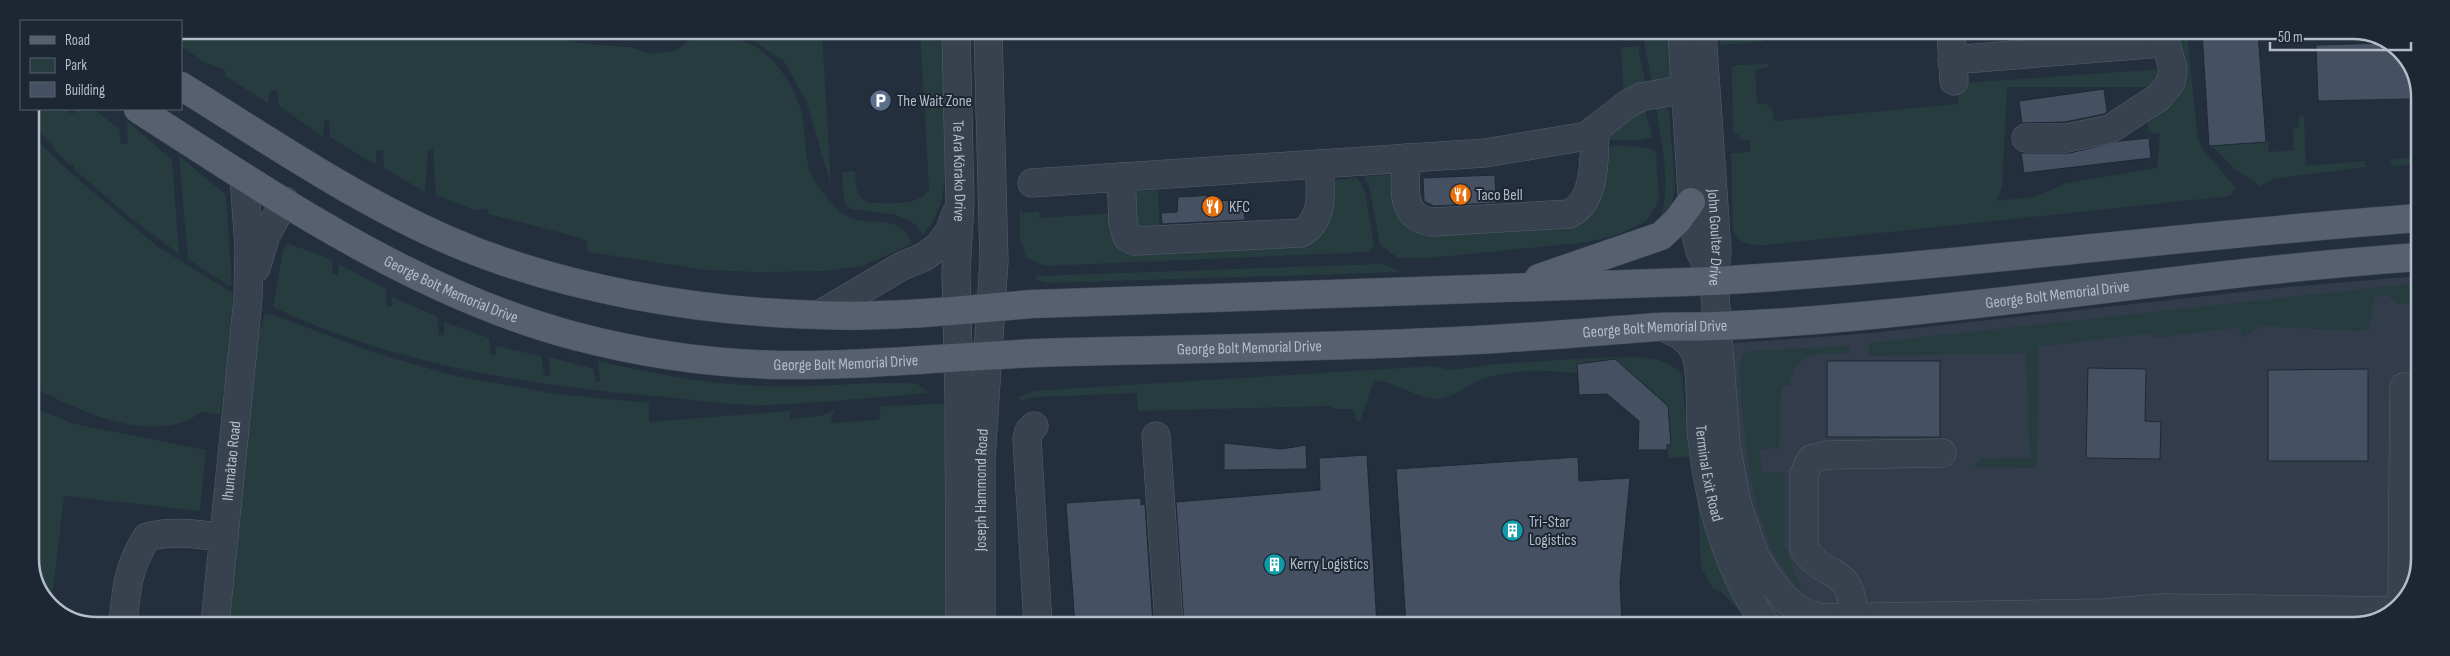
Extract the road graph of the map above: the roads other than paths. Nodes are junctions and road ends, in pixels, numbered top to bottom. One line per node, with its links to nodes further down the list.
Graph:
1 (956, 39): 19 (street, Te Ara Kōrako Drive)
2 (988, 39): 26 (street, Te Ara Kōrako Drive)
3 (1682, 39): 9 (street, John Goulter Drive)
4 (1702, 39): 23 (street, John Goulter Drive)
5 (1951, 39): 6 (street)
6 (2153, 39)
7 (2166, 39): 12 (street)
8 (182, 87): 28 (main road)
9 (1686, 89): 11 (street); 20 (street, John Goulter Drive)
10 (140, 110): 15 (main road, George Bolt Memorial Drive)
11 (1595, 129): 13 (street); 13 (street)
12 (2026, 138)
13 (1406, 158): 14 (street)
14 (1319, 164): 16 (street); 16 (street)
15 (244, 177): 18 (main road, George Bolt Memorial Drive); 25 (street, Ihumātao Road)
16 (1121, 177): 17 (street)
17 (1032, 183)
18 (284, 201): 25 (street, Ihumātao Road); 32 (main road, George Bolt Memorial Drive)
19 (960, 202): 27 (street, Te Ara Kōrako Drive); 28 (street)
20 (1691, 202): 23 (street, John Goulter Drive); 24 (main road)
21 (2411, 219): 23 (main road)
22 (2411, 258): 29 (main road, George Bolt Memorial Drive)
23 (1714, 281): 24 (main road); 29 (street, Terminal Exit Road)
24 (1512, 288): 26 (main road)
25 (248, 298): 37 (street, Ihumātao Road)
26 (991, 308): 27 (main road); 31 (street, Te Ara Kōrako Drive)
27 (956, 311): 28 (main road); 32 (street, Te Ara Kōrako Drive)
28 (819, 315)
29 (1718, 326): 30 (main road, George Bolt Memorial Drive); 38 (street, Terminal Exit Road)
30 (1663, 327): 31 (main road, George Bolt Memorial Drive); 47 (street, Terminal Exit Road)
31 (988, 356): 32 (main road, George Bolt Memorial Drive); 44 (street, Joseph Hammond Road)
32 (958, 358): 43 (street, Joseph Hammond Road)
33 (2411, 387): 39 (street)
34 (1034, 426): 45 (street)
35 (1156, 436): 46 (street)
36 (1942, 453): 50 (street)
37 (224, 538): 41 (street); 42 (street, Ihumātao Road)
38 (1754, 556): 48 (street, Terminal Exit Road); 49 (street)
39 (2387, 606)
40 (2379, 610): 51 (street)
41 (123, 617)
42 (216, 617)
43 (960, 617)
44 (981, 617)
45 (1038, 617)
46 (1168, 617)
47 (1753, 617)
48 (1783, 617)
49 (1818, 617)
50 (1848, 617)
51 (2197, 617)

